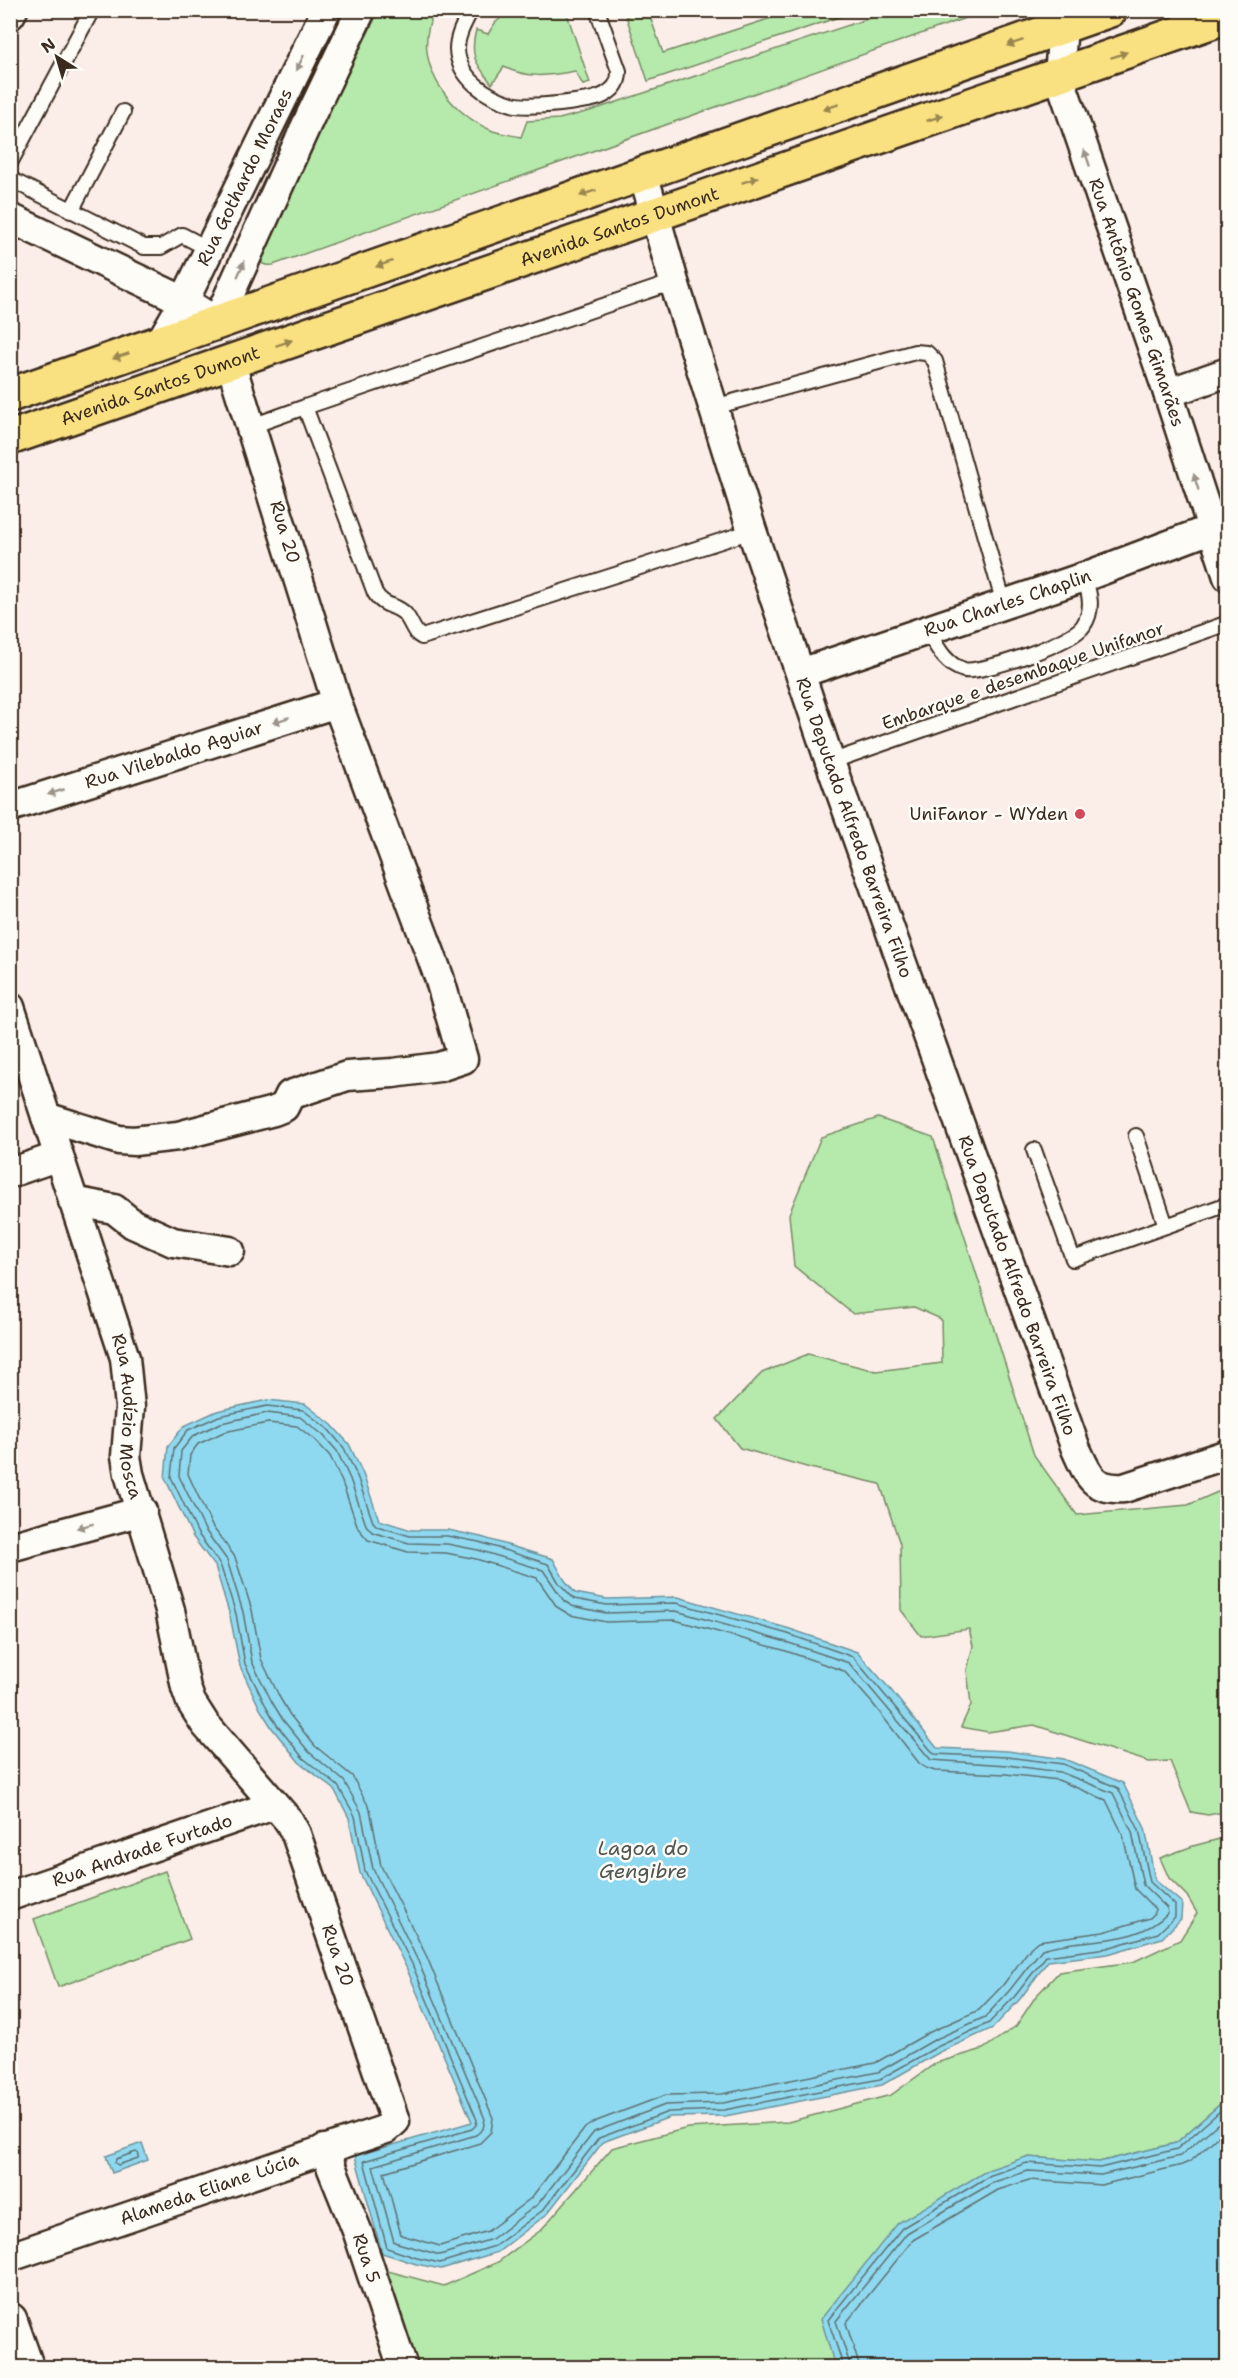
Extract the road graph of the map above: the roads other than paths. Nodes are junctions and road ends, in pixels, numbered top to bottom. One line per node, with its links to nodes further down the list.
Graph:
1 (13, 10): 8 (street)
2 (92, 10): 15 (lane)
3 (326, 10): 12 (street, Rua Gothardo Moraes, one-way to 12)
4 (361, 10): 14 (street, Rua Gothardo Moraes)
5 (471, 10): 6 (lane)
6 (597, 10)
7 (1110, 10): 10 (main road)
8 (10, 15)
9 (1227, 16): 11 (main road, Avenida Santos Dumont, one-way to 9)
10 (1061, 18): 11 (street, Rua Antônio Gomes Gimarães); 16 (main road, one-way to 16)
11 (1059, 76): 19 (main road, Avenida Santos Dumont, one-way to 11); 32 (street, Rua Antônio Gomes Gimarães, one-way to 11)
12 (281, 103): 14 (street); 22 (street, Rua Gothardo Moraes)
13 (123, 112): 18 (lane)
14 (309, 119): 28 (street, Rua Gothardo Moraes, one-way to 14)
15 (10, 163)
16 (643, 173): 19 (street, Rua Deputado Alfredo Barreira Filho); 21 (main road, one-way to 21)
17 (10, 179): 18 (lane)
18 (71, 211): 22 (lane)
19 (655, 213): 24 (main road, Avenida Santos Dumont); 25 (street, Rua Deputado Alfredo Barreira Filho)
20 (10, 218): 27 (street)
21 (465, 236): 23 (main road); 24 (main road)
22 (209, 249): 27 (street, Rua Gothardo Moraes)
23 (415, 254): 26 (main road); 28 (main road, one-way to 28)
24 (477, 276): 26 (main road, Avenida Santos Dumont)
25 (674, 282): 34 (lane); 35 (street, Rua Deputado Alfredo Barreira Filho)
26 (428, 293): 30 (main road, Avenida Santos Dumont, one-way to 26)
27 (184, 301): 28 (street); 29 (street, Rua Gothardo Moraes)
28 (217, 322): 29 (main road)
29 (161, 341): 33 (main road, one-way to 33)
30 (230, 362): 36 (street, Rua 20); 37 (main road, Avenida Santos Dumont)
31 (1227, 372): 32 (street)
32 (1168, 393): 38 (street, Rua Antônio Gomes Gimarães, one-way to 32)
33 (10, 395)
34 (305, 407): 36 (lane); 39 (lane)
35 (714, 407): 39 (street, Rua Deputado Alfredo Barreira Filho); 42 (lane)
36 (252, 426): 46 (street, Rua 20)
37 (10, 438)
38 (1211, 529): 40 (street, Rua Antônio Gomes Gimarães); 41 (street, Rua Charles Chaplin)
39 (752, 531): 45 (street, Rua Deputado Alfredo Barreira Filho)
40 (1227, 577)
41 (1084, 578): 42 (street, Rua Charles Chaplin); 44 (lane)
42 (1004, 604): 44 (street, Rua Charles Chaplin)
43 (1227, 623): 47 (lane, Embarque e desembaque Unifanor)
44 (927, 630): 45 (street, Rua Charles Chaplin)
45 (801, 673): 47 (street, Rua Deputado Alfredo Barreira Filho)
46 (337, 703): 48 (street, Rua Vilebaldo Aguiar, one-way to 48); 50 (street, Rua 20)
47 (830, 762): 59 (street, Rua Deputado Alfredo Barreira Filho)
48 (10, 807)
49 (10, 1007): 50 (street, Rua Audízio Mosca)
50 (46, 1117): 53 (street, Rua Audízio Mosca)
51 (1136, 1136): 57 (lane)
52 (1034, 1150): 57 (lane)
53 (59, 1156): 54 (street); 55 (street, Rua Audízio Mosca)
54 (10, 1173)
55 (73, 1201): 58 (street); 60 (street, Rua Audízio Mosca)
56 (1227, 1204): 57 (lane)
57 (1166, 1226)
58 (230, 1251)
59 (1227, 1454)
60 (142, 1511): 61 (street, one-way to 61); 62 (street, Rua Audízio Mosca)
61 (10, 1547)
62 (274, 1805): 63 (street, Rua Andrade Furtado); 64 (street, Rua 20)
63 (10, 1896)
64 (394, 2111): 65 (street, Alameda Eliane Lúcia)
65 (324, 2149): 66 (street, Alameda Eliane Lúcia); 69 (street, Rua 5)
66 (10, 2257)
67 (10, 2320): 68 (street)
68 (27, 2367)
69 (403, 2367)

